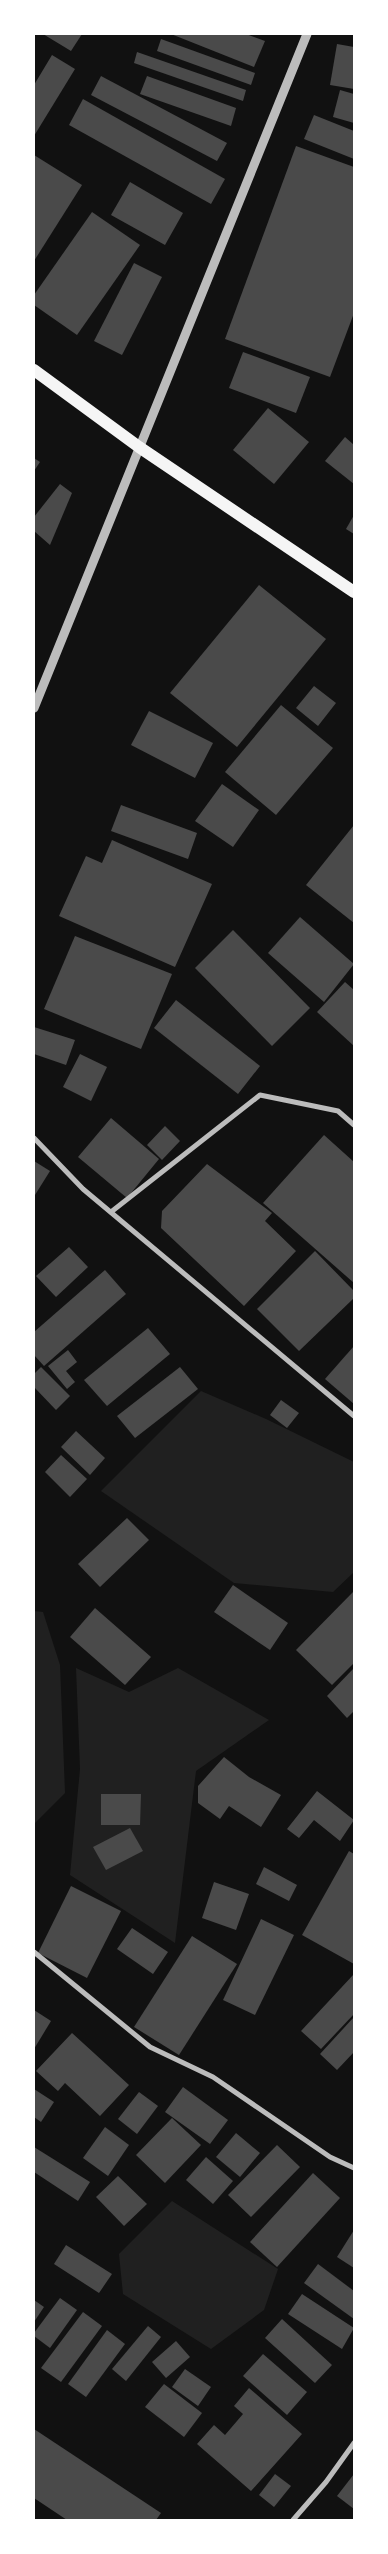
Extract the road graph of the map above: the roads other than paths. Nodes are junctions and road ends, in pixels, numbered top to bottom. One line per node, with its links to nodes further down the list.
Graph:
1 (307, 34): 3 (street)
2 (34, 370): 3 (main road)
3 (139, 447): 4 (main road); 5 (street)
4 (354, 592)
5 (34, 708)
6 (354, 1125): 8 (street)
7 (34, 1138): 8 (street)
8 (111, 1212): 9 (street)
9 (354, 1416)
10 (34, 1952): 11 (street)
11 (354, 2168)
12 (354, 2442): 13 (street)
13 (293, 2520)

